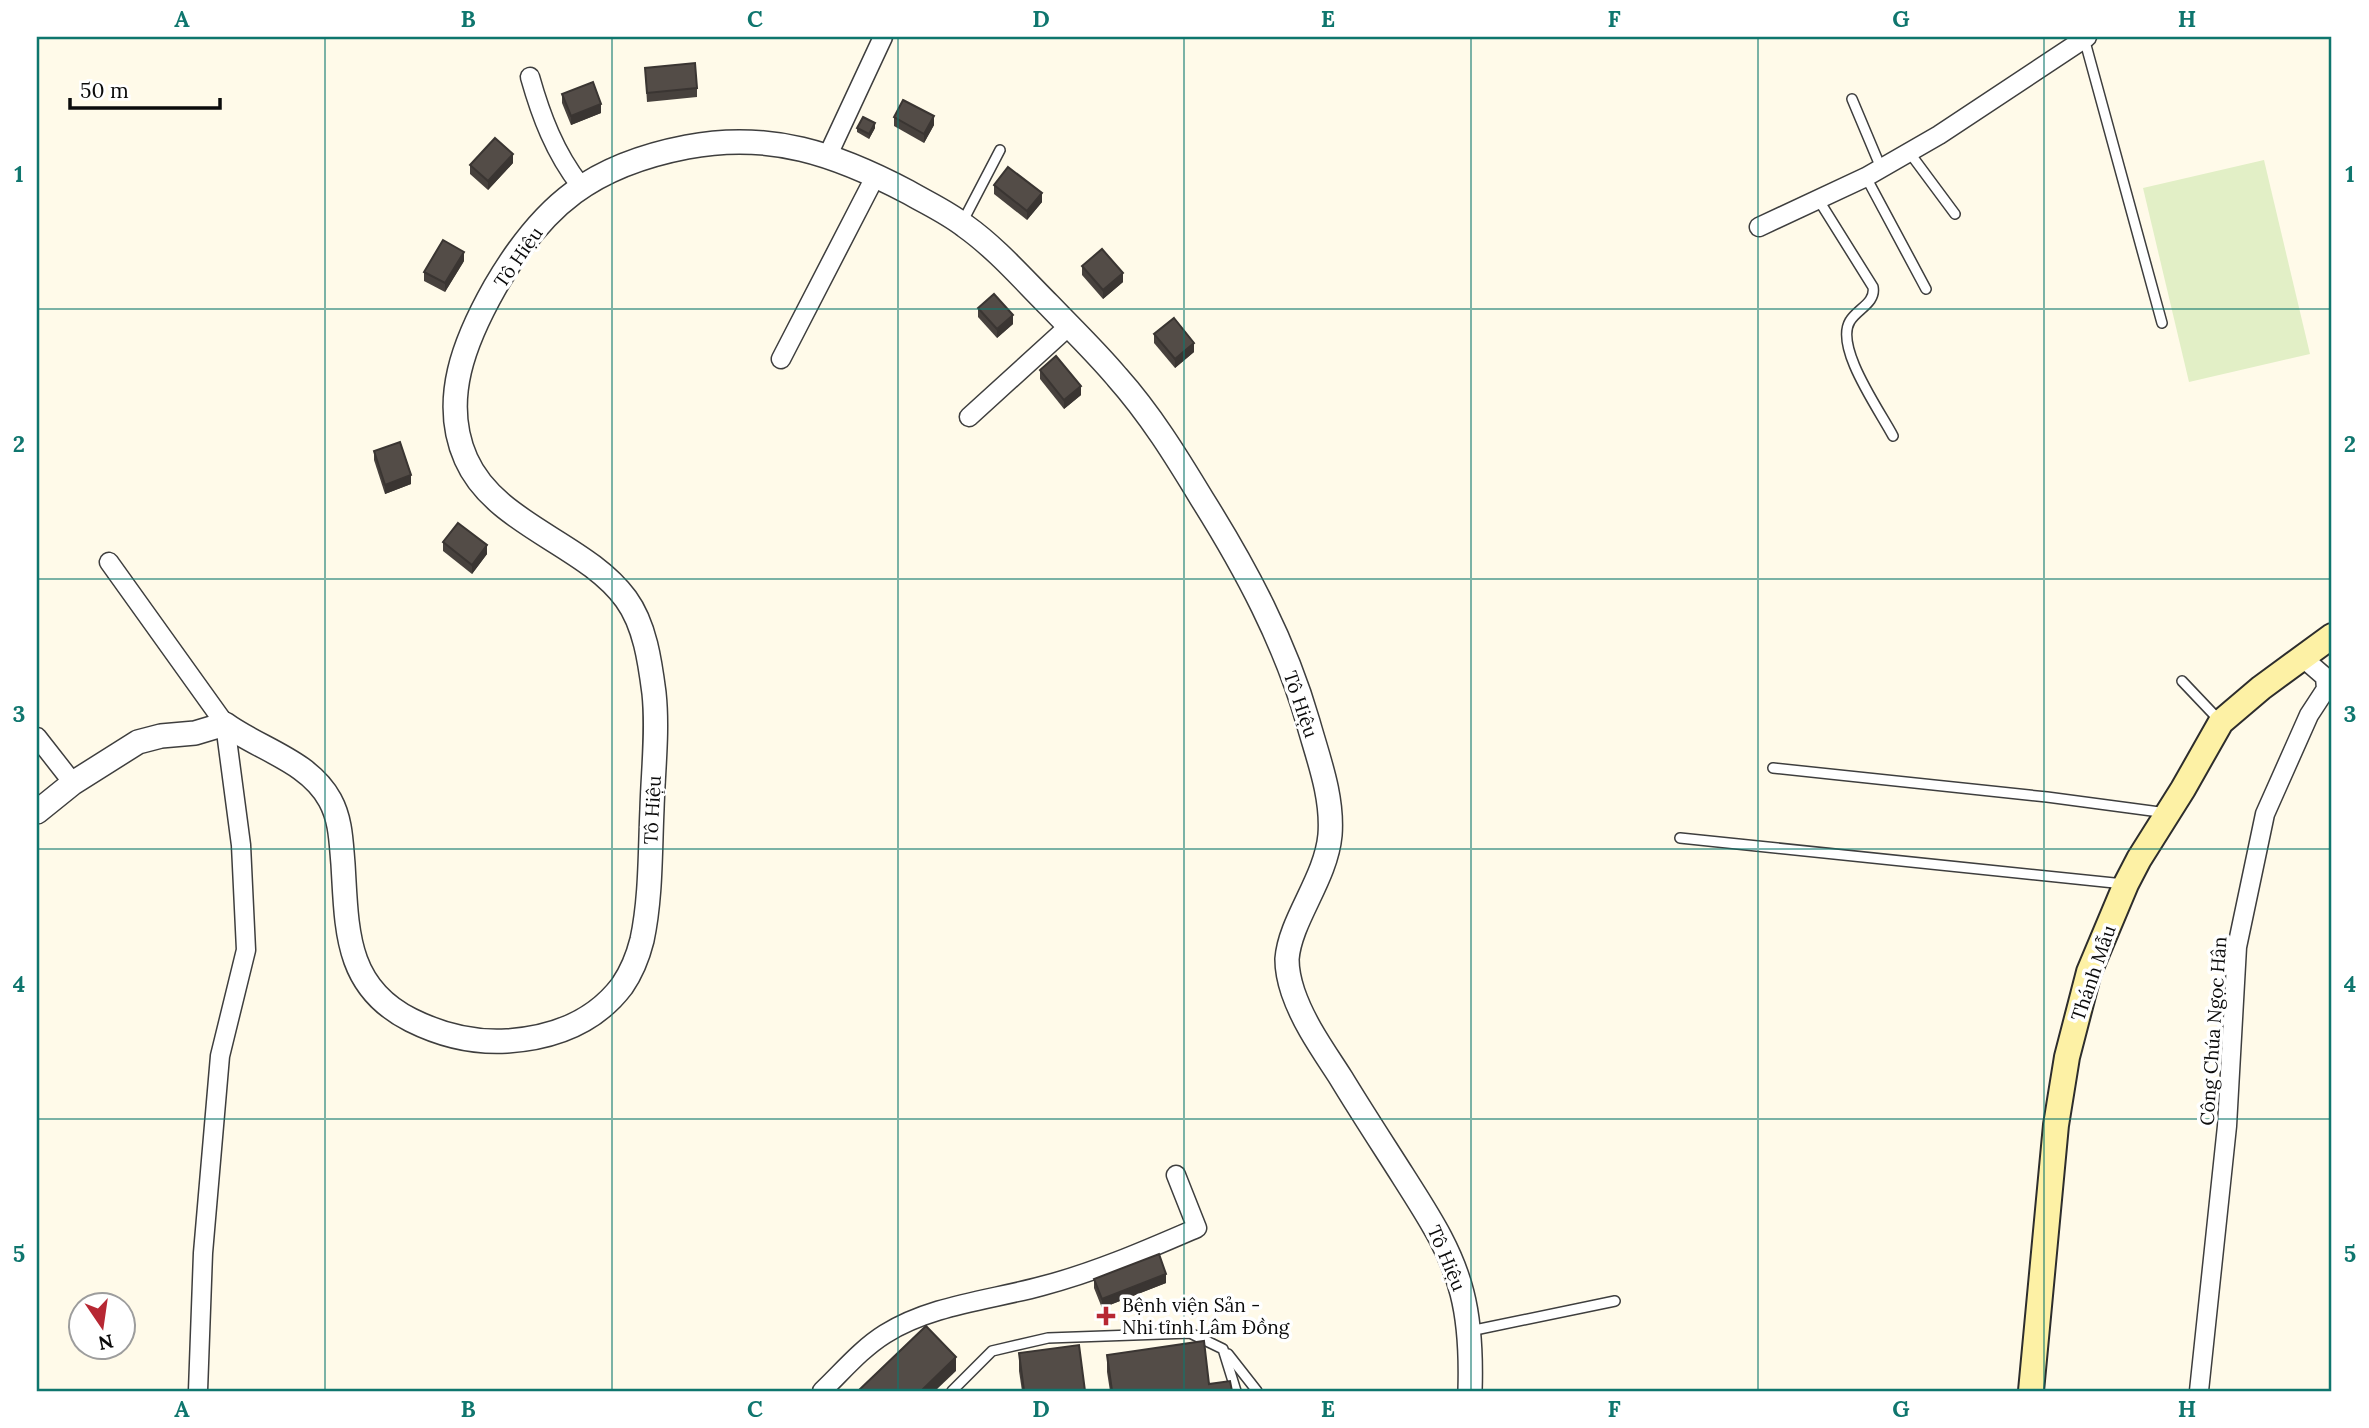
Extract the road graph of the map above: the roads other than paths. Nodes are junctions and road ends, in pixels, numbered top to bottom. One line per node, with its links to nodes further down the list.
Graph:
1 (883, 37): 7 (street)
2 (2085, 37): 6 (street); 16 (lane)
3 (530, 77): 10 (street)
4 (1852, 99): 8 (lane)
5 (1000, 150): 13 (lane)
6 (1909, 152): 8 (street); 12 (lane)
7 (828, 155): 9 (street, Tô Hiệu); 10 (street, Tô Hiệu)
8 (1873, 172): 11 (street); 15 (lane)
9 (876, 175): 13 (street, Tô Hiệu); 18 (street)
10 (580, 185): 26 (street, Tô Hiệu)
11 (1818, 199): 14 (street); 20 (lane)
12 (1955, 214)
13 (962, 223): 17 (street, Tô Hiệu)
14 (1759, 227)
15 (1926, 289)
16 (2162, 323)
17 (1069, 326): 19 (street); 36 (street, Tô Hiệu)
18 (781, 359)
19 (970, 417)
20 (1894, 436)
21 (109, 562): 26 (street)
22 (2332, 636): 23 (main road, Thánh Mẫu)
23 (2303, 658): 25 (main road, Thánh Mẫu); 45 (street, Công Chúa Ngọc Hân)
24 (2182, 681): 25 (lane)
25 (2221, 722): 31 (main road, Thánh Mẫu)
26 (225, 724): 29 (street); 38 (street)
27 (37, 737): 29 (street)
28 (1773, 768): 31 (lane)
29 (73, 783): 30 (street)
30 (37, 811)
31 (2168, 813): 33 (main road, Thánh Mẫu)
32 (1680, 838): 33 (lane)
33 (2126, 884): 44 (main road, Thánh Mẫu)
34 (1176, 1175): 39 (street)
35 (1615, 1301): 36 (lane)
36 (1469, 1331): 43 (street, Tô Hiệu)
37 (1223, 1349): 40 (lane); 41 (lane); 42 (lane)
38 (198, 1391)
39 (822, 1391)
40 (952, 1391)
41 (1236, 1391)
42 (1257, 1391)
43 (1470, 1391)
44 (2031, 1391)
45 (2199, 1391)

